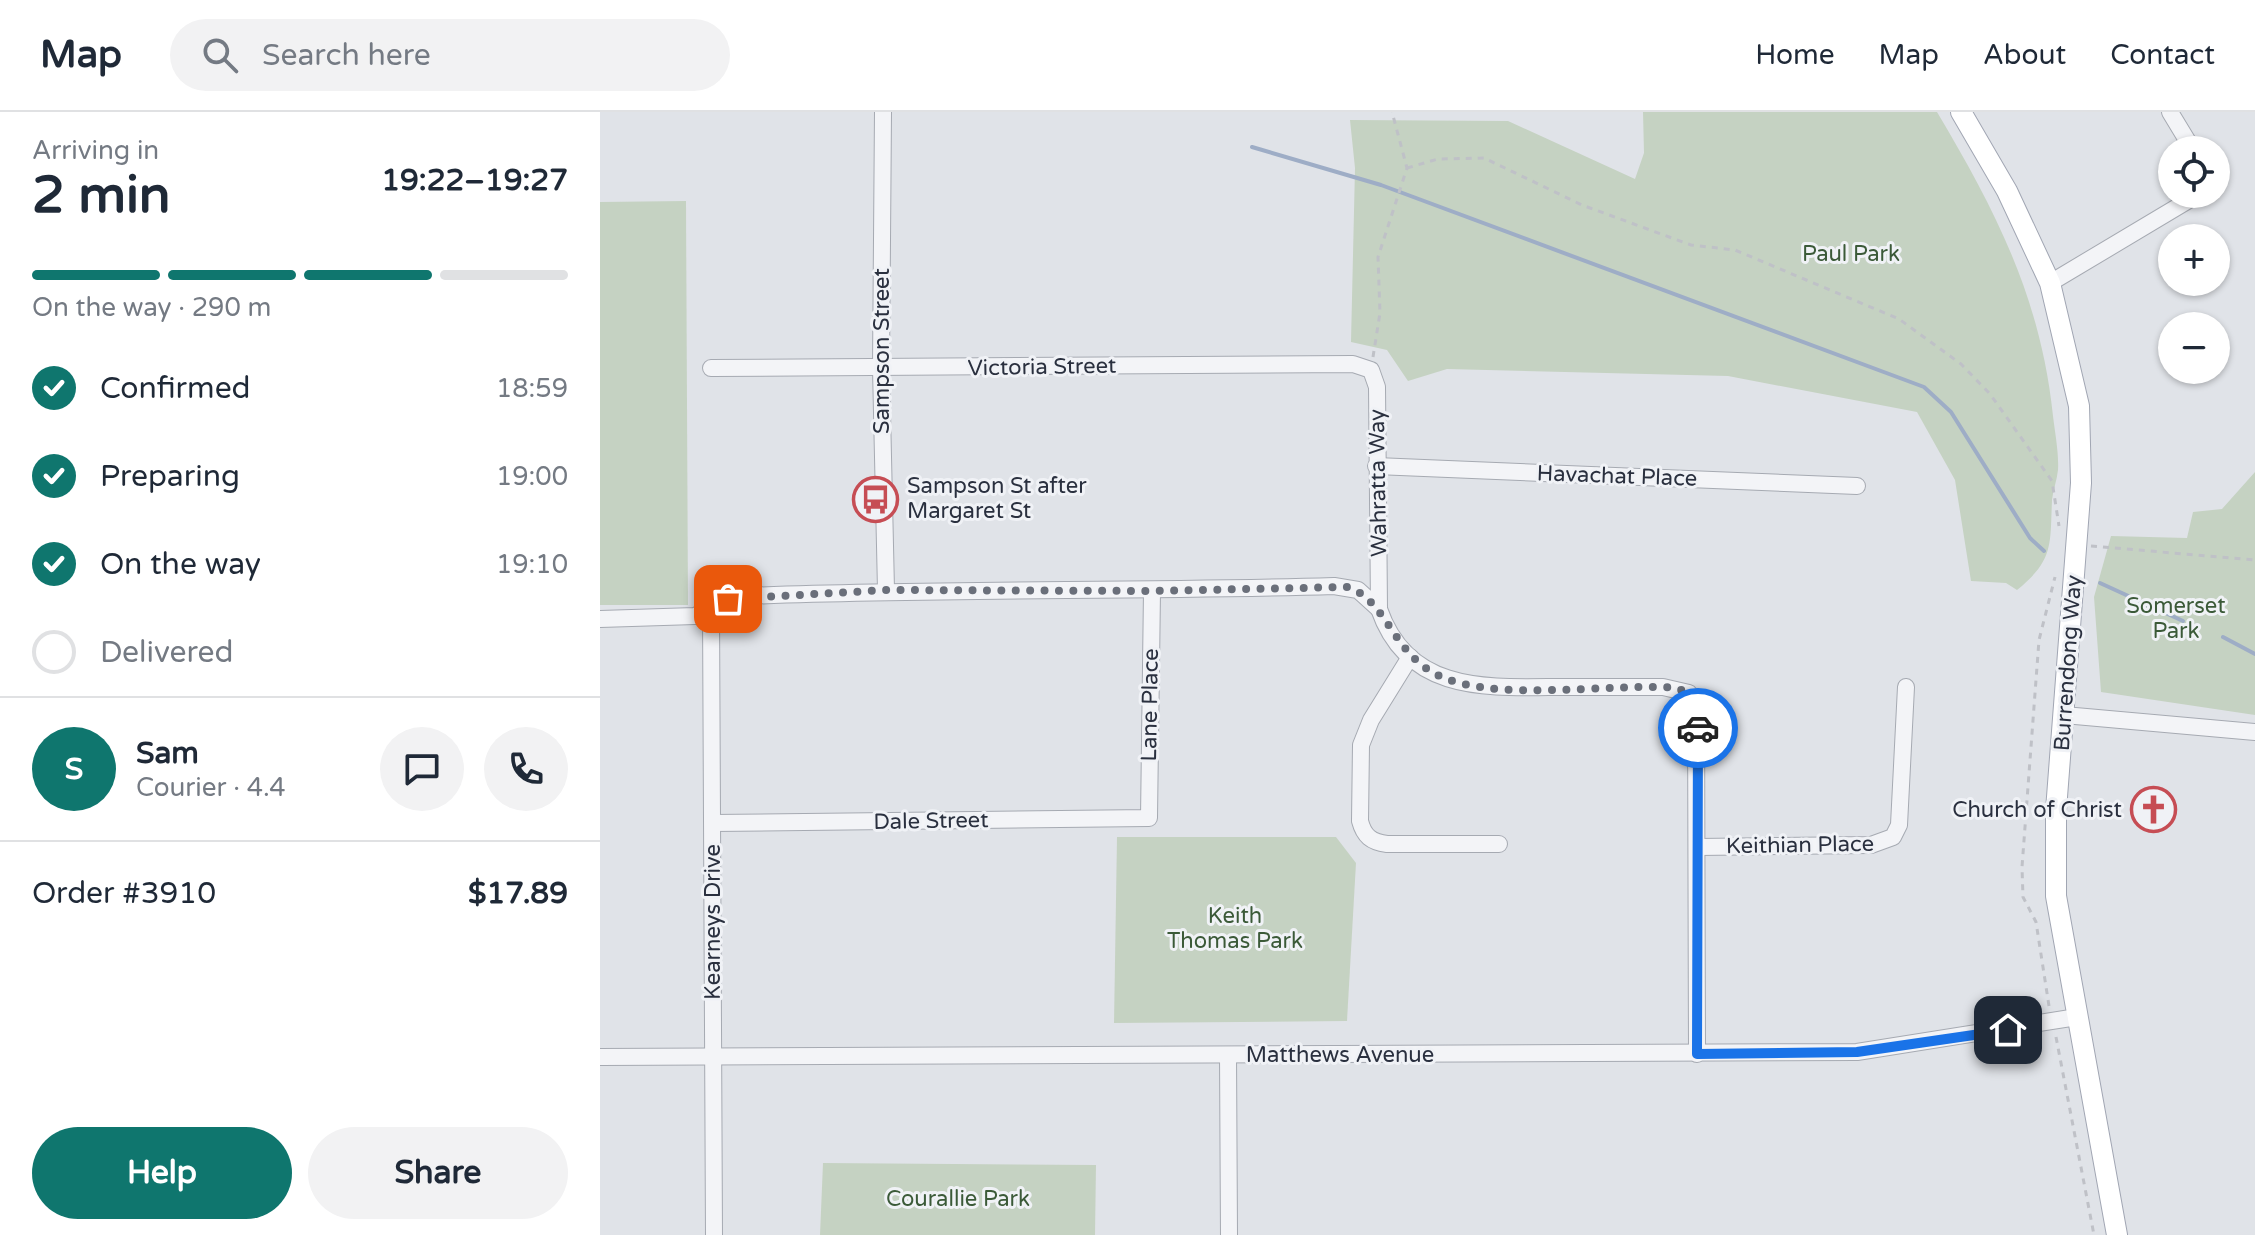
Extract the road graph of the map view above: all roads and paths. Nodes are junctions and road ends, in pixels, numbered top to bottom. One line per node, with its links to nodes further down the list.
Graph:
1 (883, 112): 10 (street, Sampson Street)
2 (1392, 112): 6 (path)
3 (1961, 112): 8 (main road, Burrendong Way)
4 (2170, 112): 5 (street)
5 (2185, 136)
6 (1407, 168): 11 (path); 14 (path)
7 (2176, 208): 8 (street)
8 (2050, 283): 25 (main road, Burrendong Way)
9 (711, 368): 10 (street, Victoria Street)
10 (881, 368): 11 (street, Victoria Street); 18 (street, Sampson Street)
11 (1371, 370): 12 (street, Wahratta Way)
12 (1376, 466): 13 (street, Havachat Place); 20 (street, Wahratta Way)
13 (1857, 486)
14 (2060, 539)
15 (2094, 546): 16 (path)
16 (2255, 560)
17 (2056, 575): 31 (path)
18 (886, 590): 19 (street); 21 (street)
19 (1152, 591): 20 (street); 27 (street, Lane Place)
20 (1379, 609): 23 (street, Wahratta Way)
21 (711, 610): 22 (street); 28 (street, Kearneys Drive)
22 (600, 619)
23 (1410, 657): 29 (street); 30 (street, Wahratta Way)
24 (1906, 687): 30 (street, Keithian Place)
25 (2064, 715): 26 (street); 32 (main road, Burrendong Way)
26 (2255, 732)
27 (1149, 818): 28 (street, Dale Street)
28 (713, 823): 37 (street, Kearneys Drive)
29 (1499, 844)
30 (1698, 847): 34 (street, Wahratta Way)
31 (2048, 997)
32 (2077, 1017): 34 (street, Matthews Avenue); 41 (main road, Burrendong Way)
33 (2058, 1046): 40 (path)
34 (1697, 1054): 35 (street, Matthews Avenue)
35 (1228, 1055): 37 (street, Matthews Avenue); 39 (street)
36 (600, 1057): 37 (street, Matthews Avenue)
37 (713, 1057): 38 (street, Kearneys Drive)
38 (714, 1235)
39 (1229, 1235)
40 (2094, 1235)
41 (2117, 1235)

